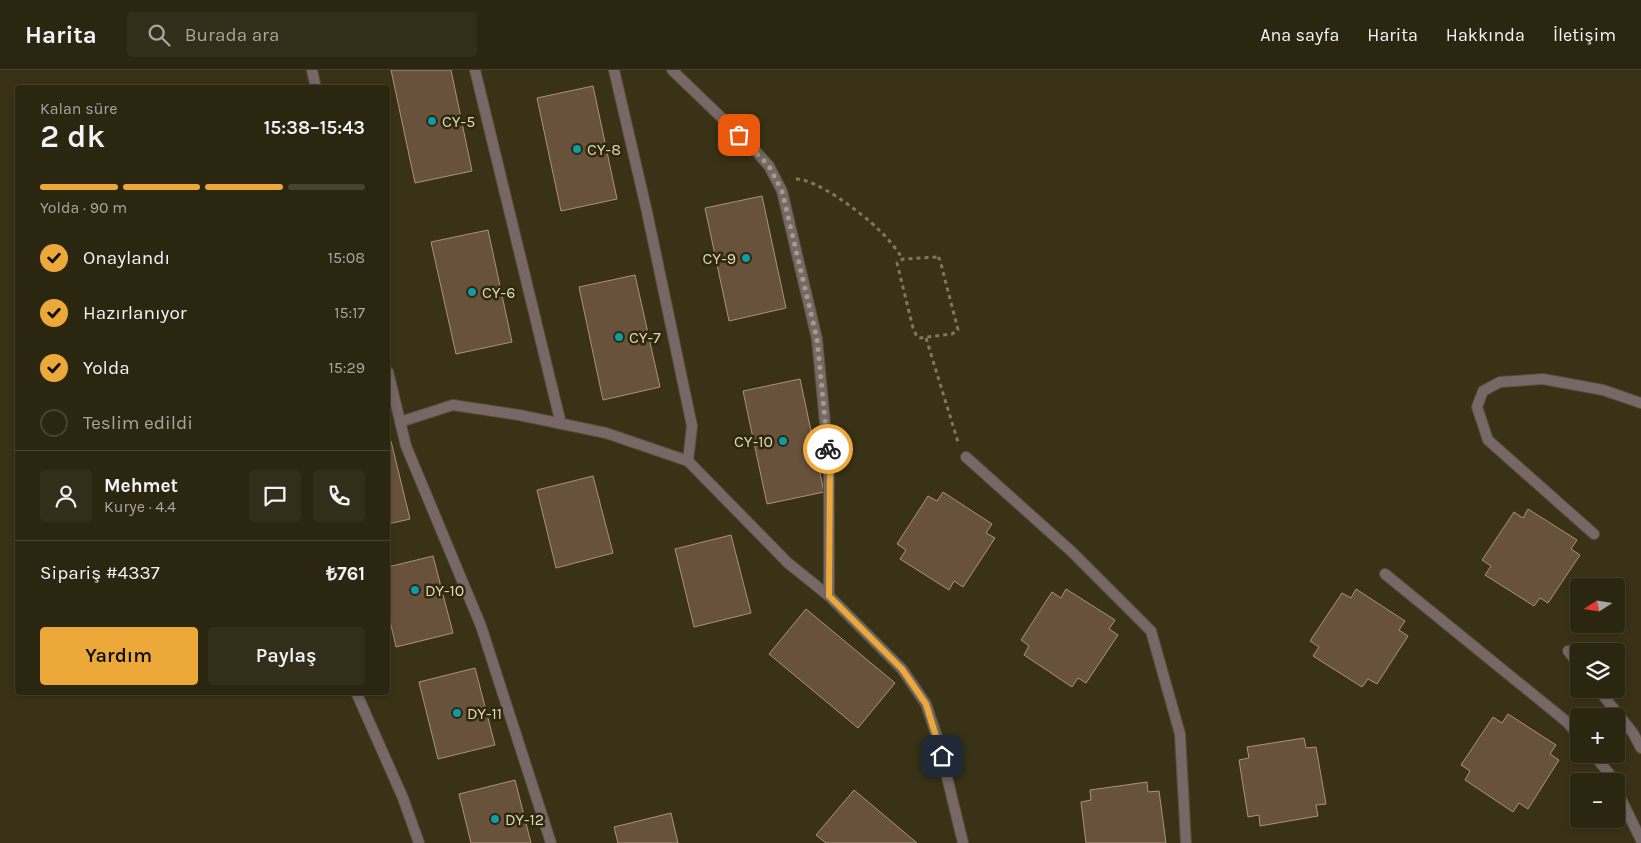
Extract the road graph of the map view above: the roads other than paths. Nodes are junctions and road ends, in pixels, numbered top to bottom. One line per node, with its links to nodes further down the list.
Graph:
1 (312, 70): 5 (street)
2 (475, 70): 9 (street)
3 (614, 70): 11 (street)
4 (672, 70): 14 (street)
5 (315, 85)
6 (390, 380): 8 (street)
7 (1641, 403): 12 (street)
8 (400, 422): 9 (street); 26 (street)
9 (561, 424): 11 (street)
10 (966, 457): 28 (street)
11 (688, 460): 14 (street)
12 (1594, 534)
13 (1385, 574): 19 (street)
14 (829, 596): 27 (street)
15 (1568, 651): 16 (street)
16 (1570, 654)
17 (357, 695): 25 (street)
18 (1605, 698): 20 (street)
19 (1570, 725)
20 (1641, 748)
21 (1600, 763): 22 (street)
22 (1609, 773)
23 (1625, 807): 24 (street)
24 (1641, 840)
25 (419, 843)
26 (551, 843)
27 (963, 843)
28 (1186, 843)

